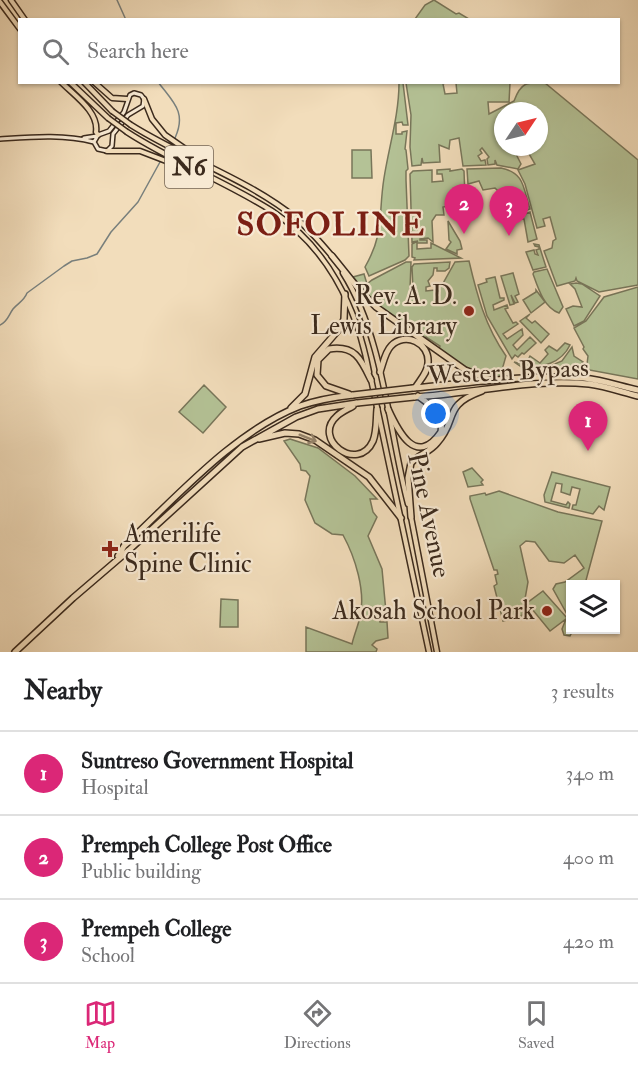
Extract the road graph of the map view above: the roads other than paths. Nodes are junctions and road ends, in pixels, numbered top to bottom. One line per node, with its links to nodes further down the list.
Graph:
1 (11, 0): 3 (main road)
2 (0, 2): 4 (main road)
3 (24, 18)
4 (18, 26)
5 (63, 84): 11 (main road)
6 (72, 84): 17 (main road, N6, bridge)
7 (86, 84): 16 (main road, N6, bridge)
8 (95, 84): 9 (main road)
9 (127, 99): 10 (street); 11 (street)
10 (144, 99): 15 (street); 16 (main road)
11 (98, 136): 13 (street); 14 (street)
12 (0, 139): 13 (street)
13 (82, 139): 14 (street)
14 (94, 142): 15 (street)
15 (106, 151): 17 (main road)
16 (210, 166): 18 (main road, Pine Avenue / N6)
17 (207, 177): 19 (main road, N6)
18 (332, 256): 20 (main road, Pine Avenue / N6); 22 (highway)
19 (345, 294): 21 (main road); 32 (highway)
20 (380, 372): 23 (highway); 31 (main road, Pine Avenue / N6)
21 (371, 380): 26 (highway); 30 (main road)
22 (496, 381): 23 (highway, Western Bypass); 25 (highway, Western Bypass)
23 (414, 388): 26 (highway, Western Bypass, bridge)
24 (491, 388): 27 (highway, Western Bypass); 28 (highway, Western Bypass); 35 (highway)
25 (638, 390)
26 (353, 395): 32 (highway, Western Bypass)
27 (638, 396)
28 (416, 397): 29 (highway, Western Bypass, bridge); 31 (highway, N6)
29 (357, 403): 30 (highway); 33 (highway, Western Bypass)
30 (377, 409): 36 (main road)
31 (388, 409): 35 (main road, Pine Avenue)
32 (277, 417): 34 (highway)
33 (252, 441): 34 (highway, Western Bypass); 36 (highway, one-way to 36)
34 (231, 452): 37 (highway)
35 (411, 517): 39 (main road, Pine Avenue)
36 (401, 518): 38 (main road)
37 (15, 652)
38 (429, 652)
39 (437, 652)

